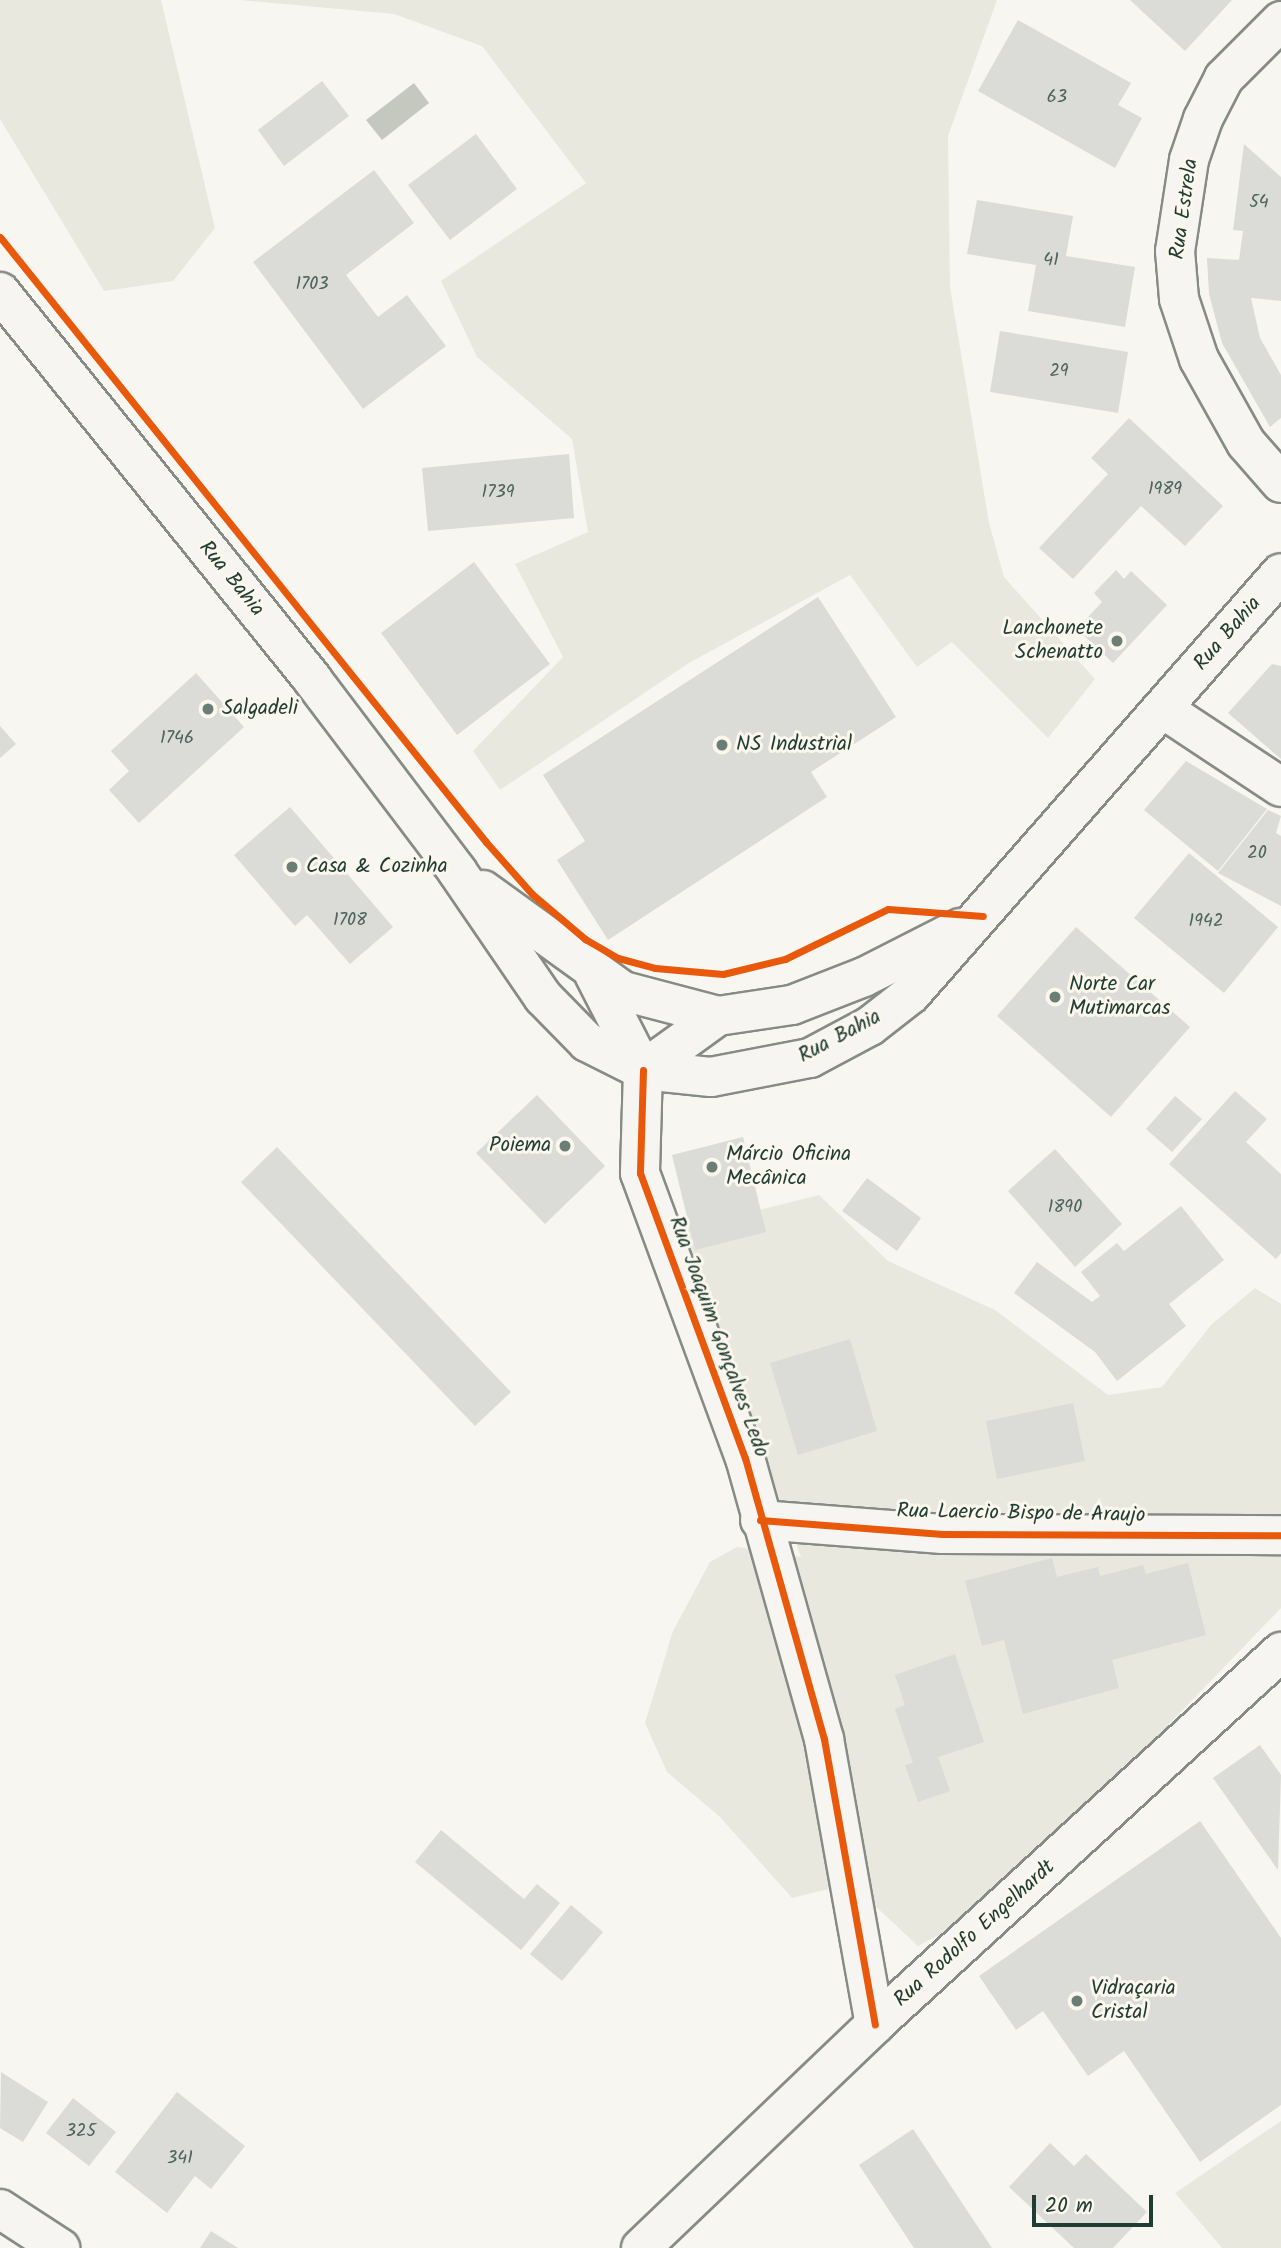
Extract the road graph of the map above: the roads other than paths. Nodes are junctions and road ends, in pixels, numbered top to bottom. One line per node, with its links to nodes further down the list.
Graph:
1 (1281, 21): 3 (main road, Rua Estrela)
2 (0, 292): 7 (main road, Rua Bahia)
3 (1281, 483)
4 (1281, 573): 5 (main road, Rua Bahia)
5 (1163, 709): 6 (main road); 8 (main road, Rua Bahia)
6 (1281, 787)
7 (457, 871): 9 (main road, Rua Bahia); 11 (main road, Rua Bahia)
8 (984, 916): 10 (main road, Rua Bahia); 11 (main road, Rua Bahia)
9 (594, 974): 10 (main road, Rua Bahia); 11 (main road)
10 (718, 1016): 11 (main road)
11 (643, 1070): 12 (main road, Rua Joaquim Gonçalves Ledo)
12 (760, 1520): 13 (main road, Rua Laercio Bispo de Araujo); 15 (main road, Rua Joaquim Gonçalves Ledo)
13 (1281, 1535)
14 (1281, 1652): 15 (main road, Rua Rodolfo Engelhardt)
15 (875, 2024): 18 (main road, Rua Rodolfo Engelhardt)
16 (0, 2209): 17 (main road)
17 (60, 2248)
18 (641, 2248)

